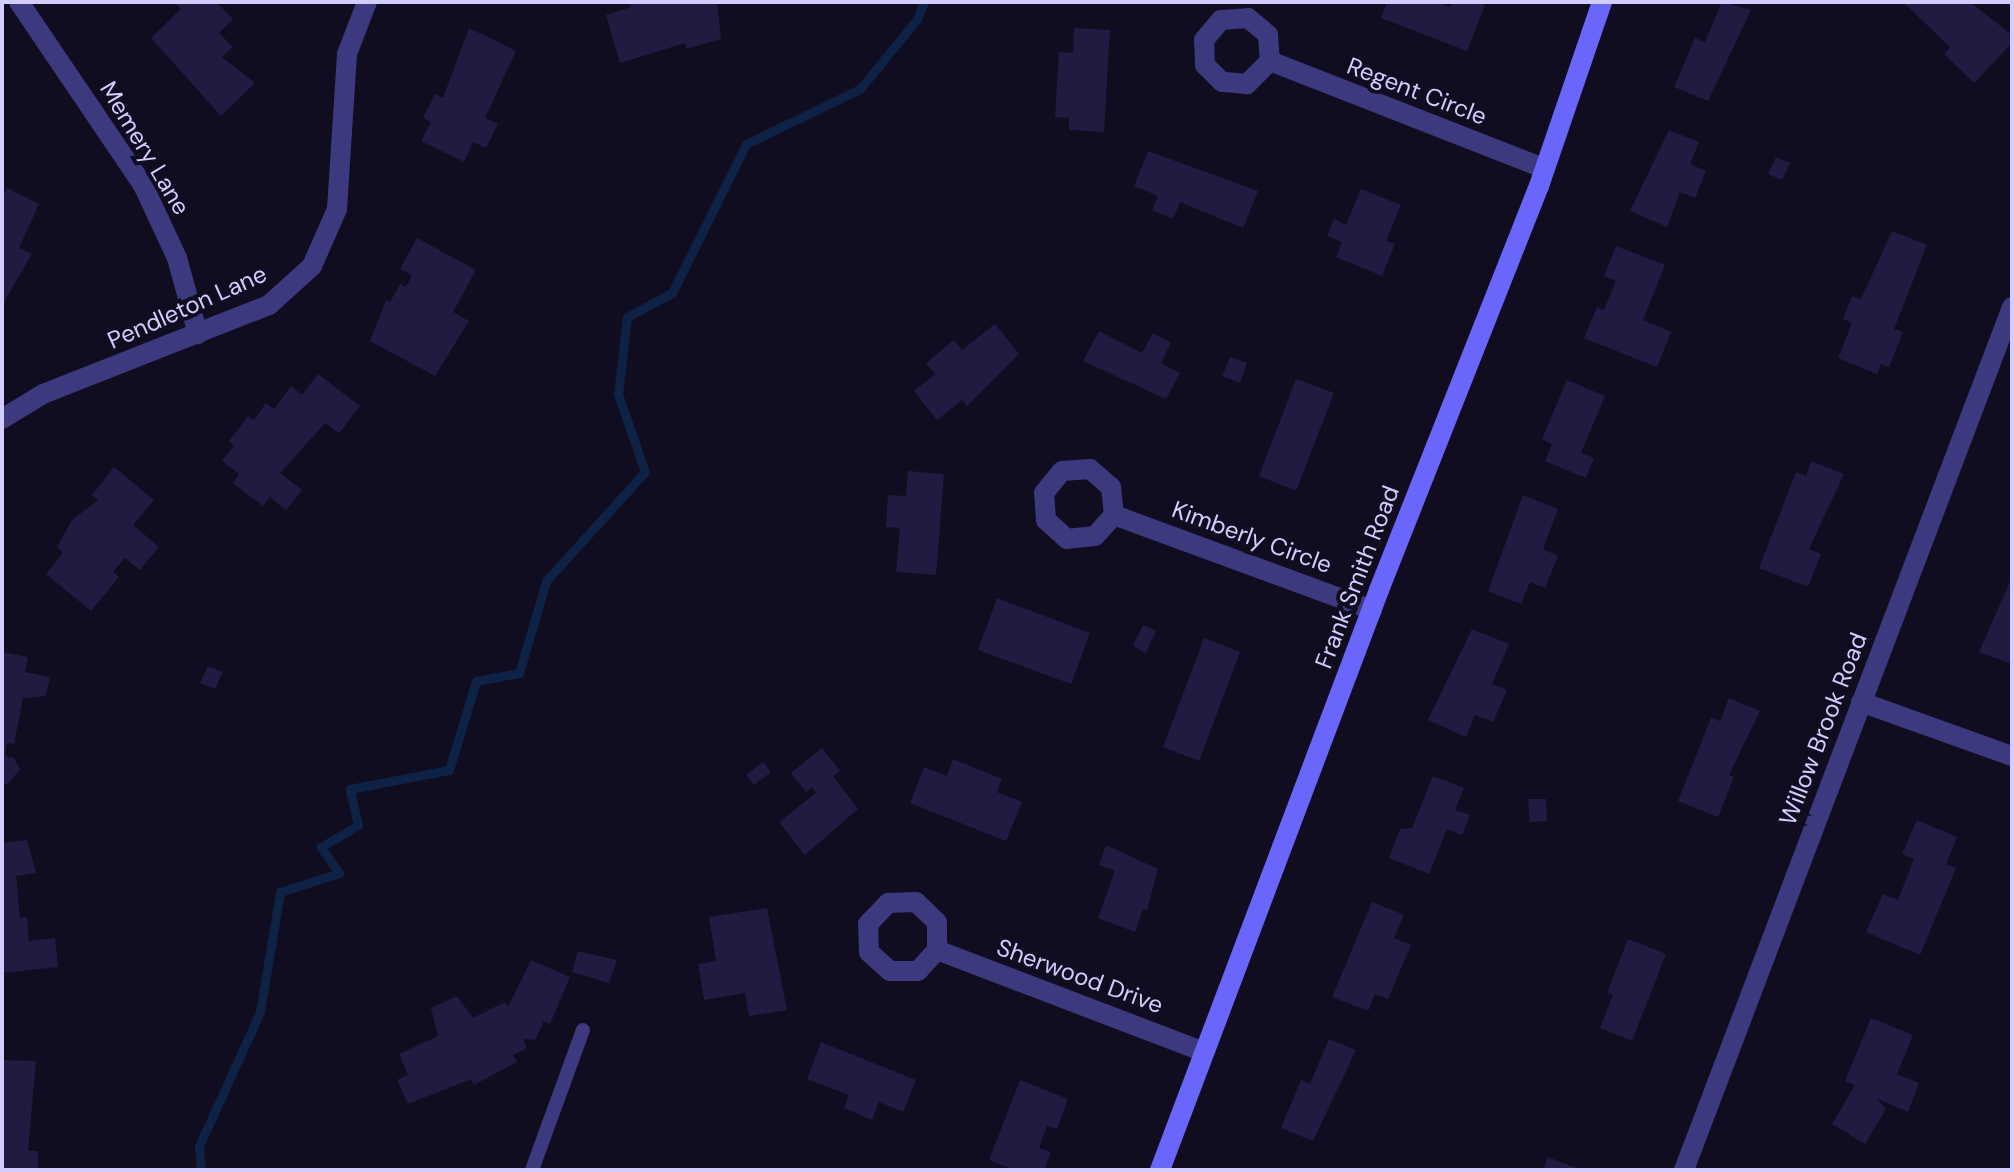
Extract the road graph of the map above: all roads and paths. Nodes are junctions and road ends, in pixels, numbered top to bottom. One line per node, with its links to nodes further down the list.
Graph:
1 (19, 2): 7 (street, Memery Lane)
2 (367, 2): 7 (street, Pendleton Lane)
3 (1602, 2): 5 (street, Frank Smith Road)
4 (1270, 61): 5 (street, Regent Circle)
5 (1545, 169): 10 (street, Frank Smith Road)
6 (2012, 307): 11 (street, Willow Brook Road)
7 (198, 334): 8 (street, Pendleton Lane)
8 (2, 419)
9 (1114, 515): 10 (street, Kimberly Circle)
10 (1372, 610): 15 (street, Frank Smith Road)
11 (1861, 702): 12 (street); 18 (street, Willow Brook Road)
12 (2012, 756)
13 (937, 950): 15 (street, Sherwood Drive)
14 (583, 1030): 16 (lane)
15 (1204, 1052): 17 (street, Frank Smith Road)
16 (532, 1170)
17 (1160, 1170)
18 (1684, 1170)

